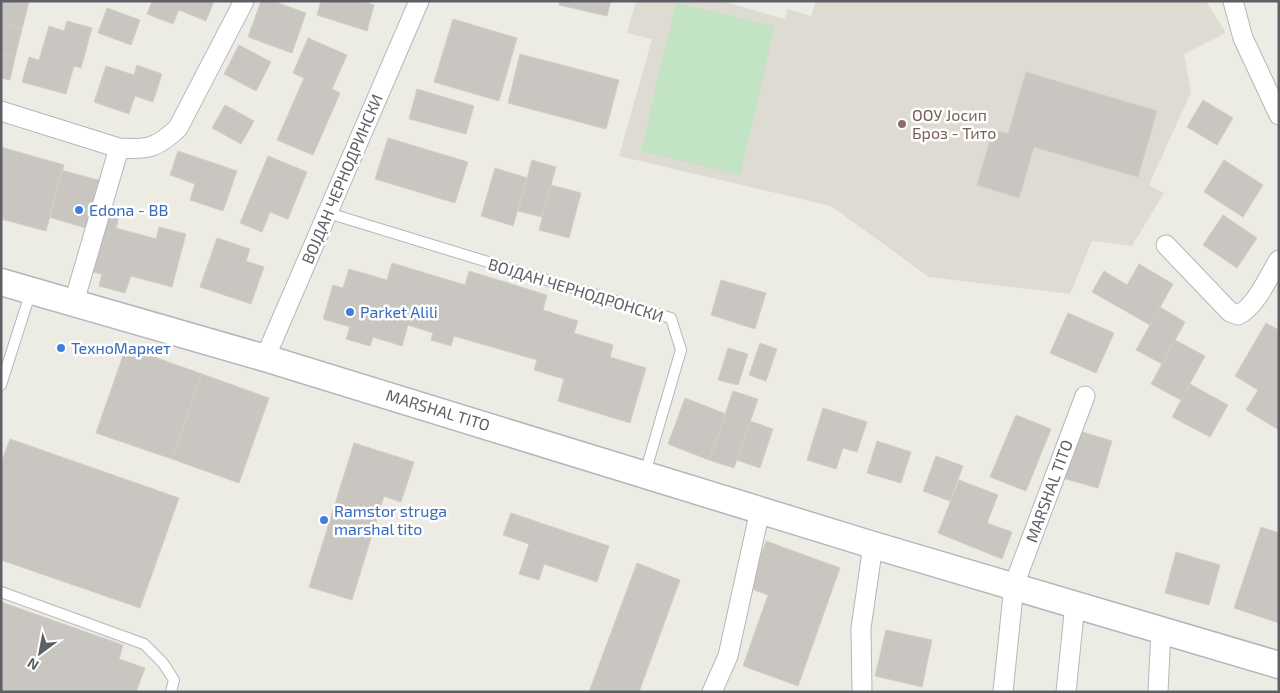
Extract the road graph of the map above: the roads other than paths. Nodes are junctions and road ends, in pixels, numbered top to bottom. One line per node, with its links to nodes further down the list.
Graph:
1 (244, 1): 6 (street)
2 (419, 1): 7 (street, ВОЈДАН ЧЕРНОДРИНСКИ)
3 (1233, 1): 5 (street)
4 (1, 111): 6 (street)
5 (1279, 115)
6 (119, 148): 12 (street)
7 (328, 213): 13 (street, ВОЈДАН ЧЕРНОДРИНСКИ); 16 (lane, ВОЈДАН ЧЕРНОДРОНСКИ)
8 (1166, 245): 9 (street)
9 (1279, 260)
10 (1, 282): 11 (street, MARSHAL TITO)
11 (31, 291): 12 (street, MARSHAL TITO); 14 (lane)
12 (74, 302): 13 (street, MARSHAL TITO)
13 (265, 358): 16 (street, MARSHAL TITO)
14 (1, 385)
15 (1085, 396): 19 (street, MARSHAL TITO)
16 (644, 473): 17 (street, MARSHAL TITO)
17 (760, 510): 18 (street, MARSHAL TITO); 25 (street)
18 (873, 545): 19 (street, MARSHAL TITO); 26 (street)
19 (1014, 586): 21 (street, MARSHAL TITO); 27 (street, MARSHAL TITO)
20 (1, 592): 24 (lane)
21 (1076, 604): 22 (street, MARSHAL TITO); 28 (street)
22 (1161, 630): 23 (street, MARSHAL TITO); 29 (street)
23 (1279, 665)
24 (171, 692)
25 (712, 692)
26 (862, 692)
27 (1003, 692)
28 (1066, 692)
29 (1158, 692)

